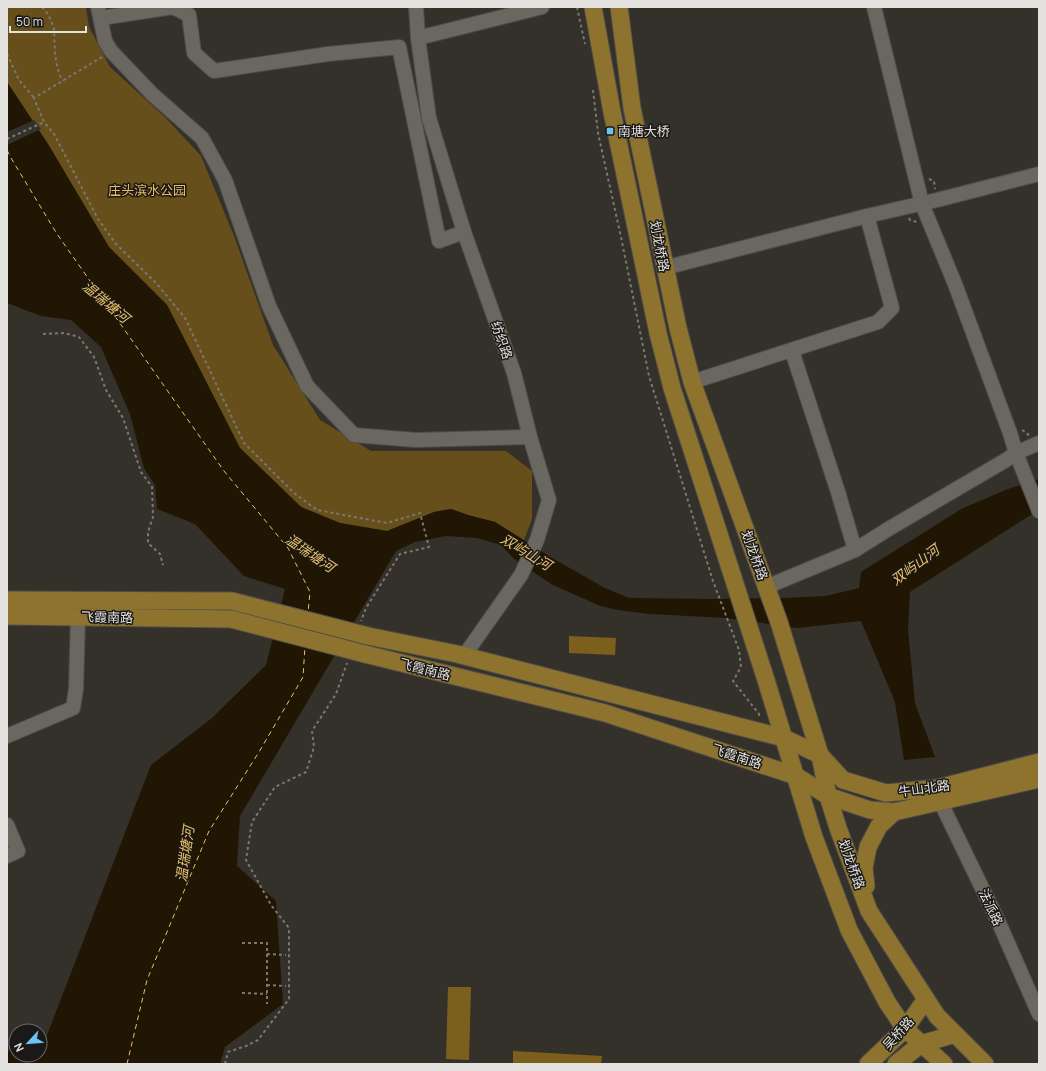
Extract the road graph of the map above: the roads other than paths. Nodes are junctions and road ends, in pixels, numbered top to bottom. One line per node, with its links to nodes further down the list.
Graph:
1 (416, 7): 7 (street, 纺织路)
2 (542, 7): 7 (street)
3 (593, 7): 26 (main road, 划龙桥路)
4 (620, 7): 12 (main road, 划龙桥路)
5 (874, 7): 9 (street)
6 (100, 13): 11 (street); 15 (street)
7 (418, 38): 11 (street, 纺织路)
8 (1039, 174): 9 (street)
9 (922, 204): 10 (street); 17 (street)
10 (867, 216): 12 (street); 13 (street)
11 (464, 232): 15 (street, 纺织路)
12 (664, 268): 14 (main road, 划龙桥路)
13 (792, 351): 14 (street); 19 (street)
14 (692, 382): 20 (main road, 划龙桥路)
15 (530, 438): 24 (street, 纺织路)
16 (1039, 443): 17 (street)
17 (1016, 453): 18 (street); 19 (street)
18 (1039, 511)
19 (855, 550): 20 (street)
20 (766, 587): 27 (main road, 划龙桥路)
21 (7, 600): 24 (main road, 飞霞南路, bridge)
22 (7, 616): 23 (main road, 飞霞南路)
23 (78, 617): 25 (street); 29 (main road, 飞霞南路, bridge)
24 (464, 656): 26 (main road, 飞霞南路)
25 (7, 736)
26 (784, 738): 27 (main road, 飞霞南路); 29 (main road, 划龙桥路)
27 (820, 755): 28 (main road, 牛山北路); 31 (main road, 划龙桥路)
28 (1039, 762)
29 (796, 776): 31 (main road, 飞霞南路); 39 (main road, 划龙桥路)
30 (1039, 779): 32 (main road, 牛山北路)
31 (828, 796): 33 (main road, 牛山北路); 36 (main road, 划龙桥路)
32 (940, 801): 33 (main road, 牛山北路); 38 (street, 法派路)
33 (894, 812): 36 (main road)
34 (7, 825): 35 (street)
35 (7, 856)
36 (869, 910): 37 (main road, 划龙桥路)
37 (926, 999): 39 (main road, 吴桥路); 40 (main road, 划龙桥路)
38 (1039, 1014)
39 (905, 1029): 41 (main road, 划龙桥路); 42 (main road, 吴桥路)
40 (955, 1034): 41 (main road, 吴桥路); 45 (main road, 划龙桥路)
41 (921, 1044): 43 (main road, 吴桥路); 44 (main road, 划龙桥路)
42 (868, 1064)
43 (896, 1064)
44 (944, 1064)
45 (985, 1064)

